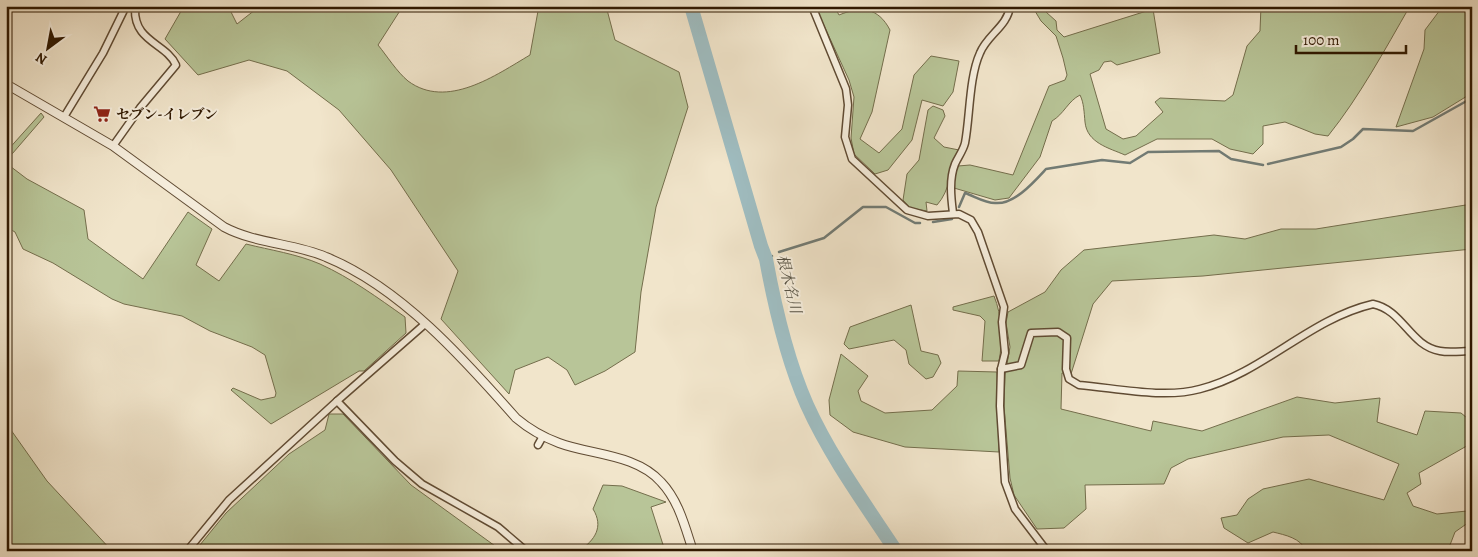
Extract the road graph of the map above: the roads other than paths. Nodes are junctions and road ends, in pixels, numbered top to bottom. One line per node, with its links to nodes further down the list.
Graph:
1 (126, 6): 6 (street)
2 (812, 6): 8 (street)
3 (1010, 6): 8 (street)
4 (135, 9): 7 (street)
5 (6, 84): 6 (street)
6 (64, 116): 7 (street)
7 (112, 146): 9 (street)
8 (953, 213): 11 (street)
9 (425, 324): 12 (street); 13 (street)
10 (1472, 351): 11 (street)
11 (1001, 369): 18 (street)
12 (337, 401): 15 (street); 16 (street)
13 (543, 436): 14 (street); 17 (street)
14 (538, 445)
15 (186, 551)
16 (526, 551)
17 (693, 551)
18 (1047, 551)

